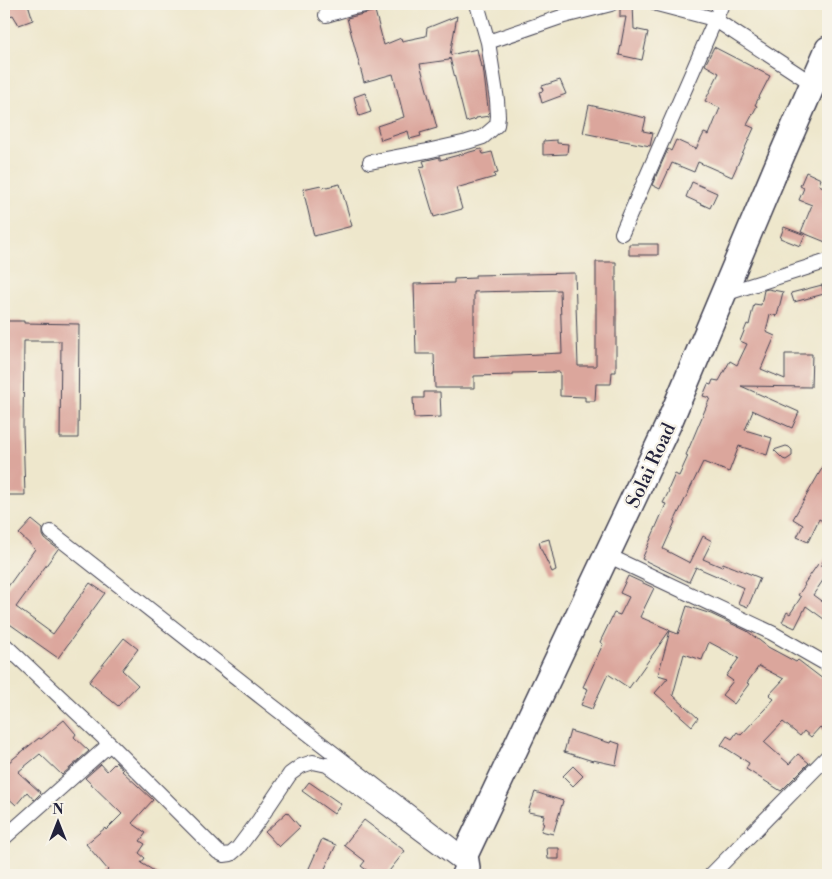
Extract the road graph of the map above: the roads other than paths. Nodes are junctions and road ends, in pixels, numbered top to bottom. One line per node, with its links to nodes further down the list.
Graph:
1 (372, 4): 6 (street)
2 (477, 4): 8 (street)
3 (611, 4): 8 (street)
4 (657, 4): 7 (street)
5 (722, 4): 7 (street)
6 (326, 15)
7 (714, 19): 10 (street); 12 (street)
8 (488, 42): 11 (street)
9 (828, 49): 10 (highway, Solai Road)
10 (813, 84): 14 (highway, Solai Road)
11 (370, 162)
12 (622, 233)
13 (828, 261): 14 (street)
14 (724, 294): 16 (highway, Solai Road)
15 (51, 532): 22 (street)
16 (608, 555): 18 (street); 22 (highway, Solai Road)
17 (4, 644): 19 (street)
18 (828, 665)
19 (110, 744): 21 (street); 22 (street)
20 (828, 756): 23 (street)
21 (4, 838)
22 (465, 866)
23 (711, 875)

